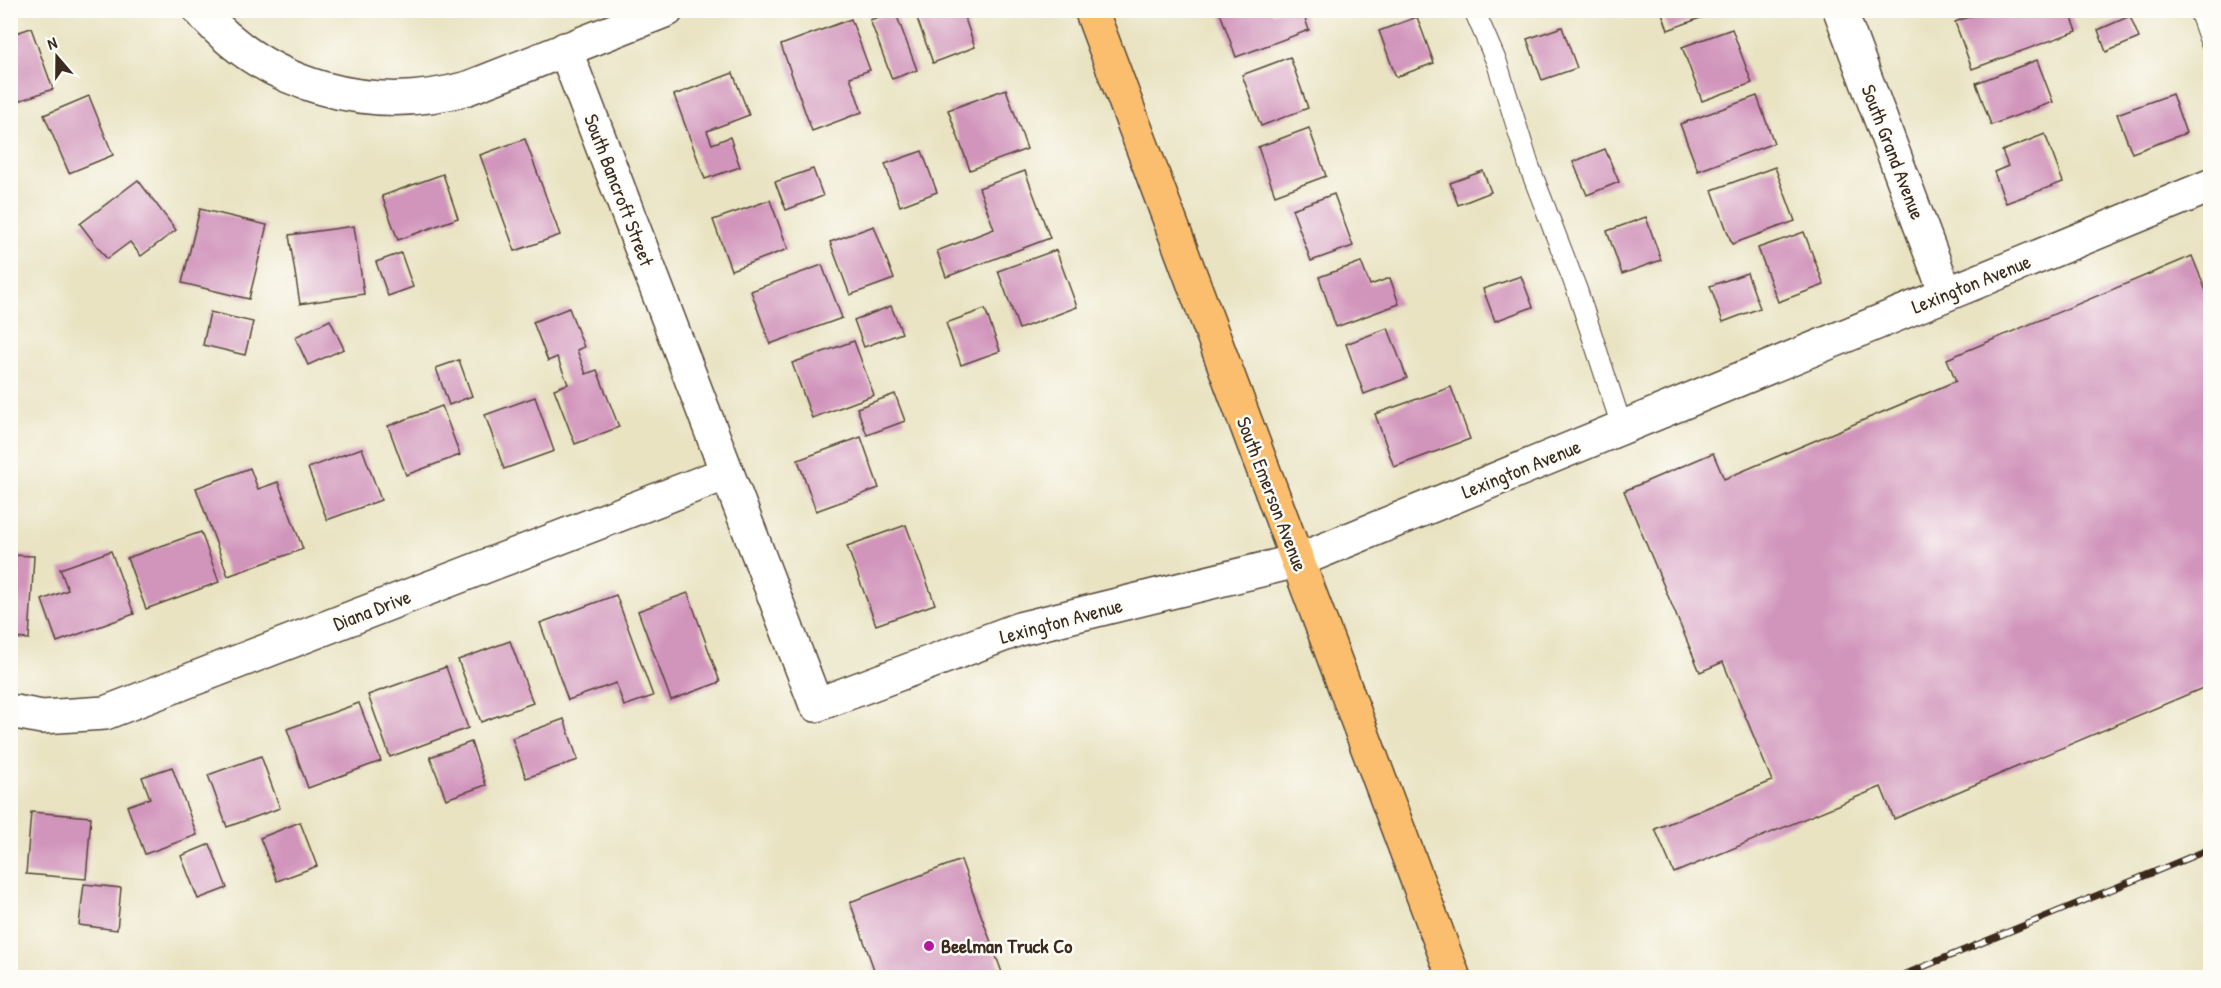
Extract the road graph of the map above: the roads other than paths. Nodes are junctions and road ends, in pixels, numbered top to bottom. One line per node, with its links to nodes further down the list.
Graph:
1 (200, 10): 8 (street)
2 (667, 10): 8 (street)
3 (1091, 10): 13 (main road, South Emerson Avenue)
4 (1474, 10): 11 (lane)
5 (1840, 10): 10 (street, South Grand Avenue)
6 (2199, 10): 7 (lane)
7 (2211, 41)
8 (565, 49): 12 (street, South Bancroft Street)
9 (2211, 186): 10 (street, Lexington Avenue)
10 (1946, 294): 11 (street, Lexington Avenue)
11 (1622, 427): 13 (street, Lexington Avenue)
12 (727, 472): 14 (street, South Bancroft Street); 15 (street, Diana Drive)
13 (1298, 561): 14 (street, Lexington Avenue); 16 (main road, South Emerson Avenue)
14 (816, 705)
15 (10, 711)
16 (1454, 978)

